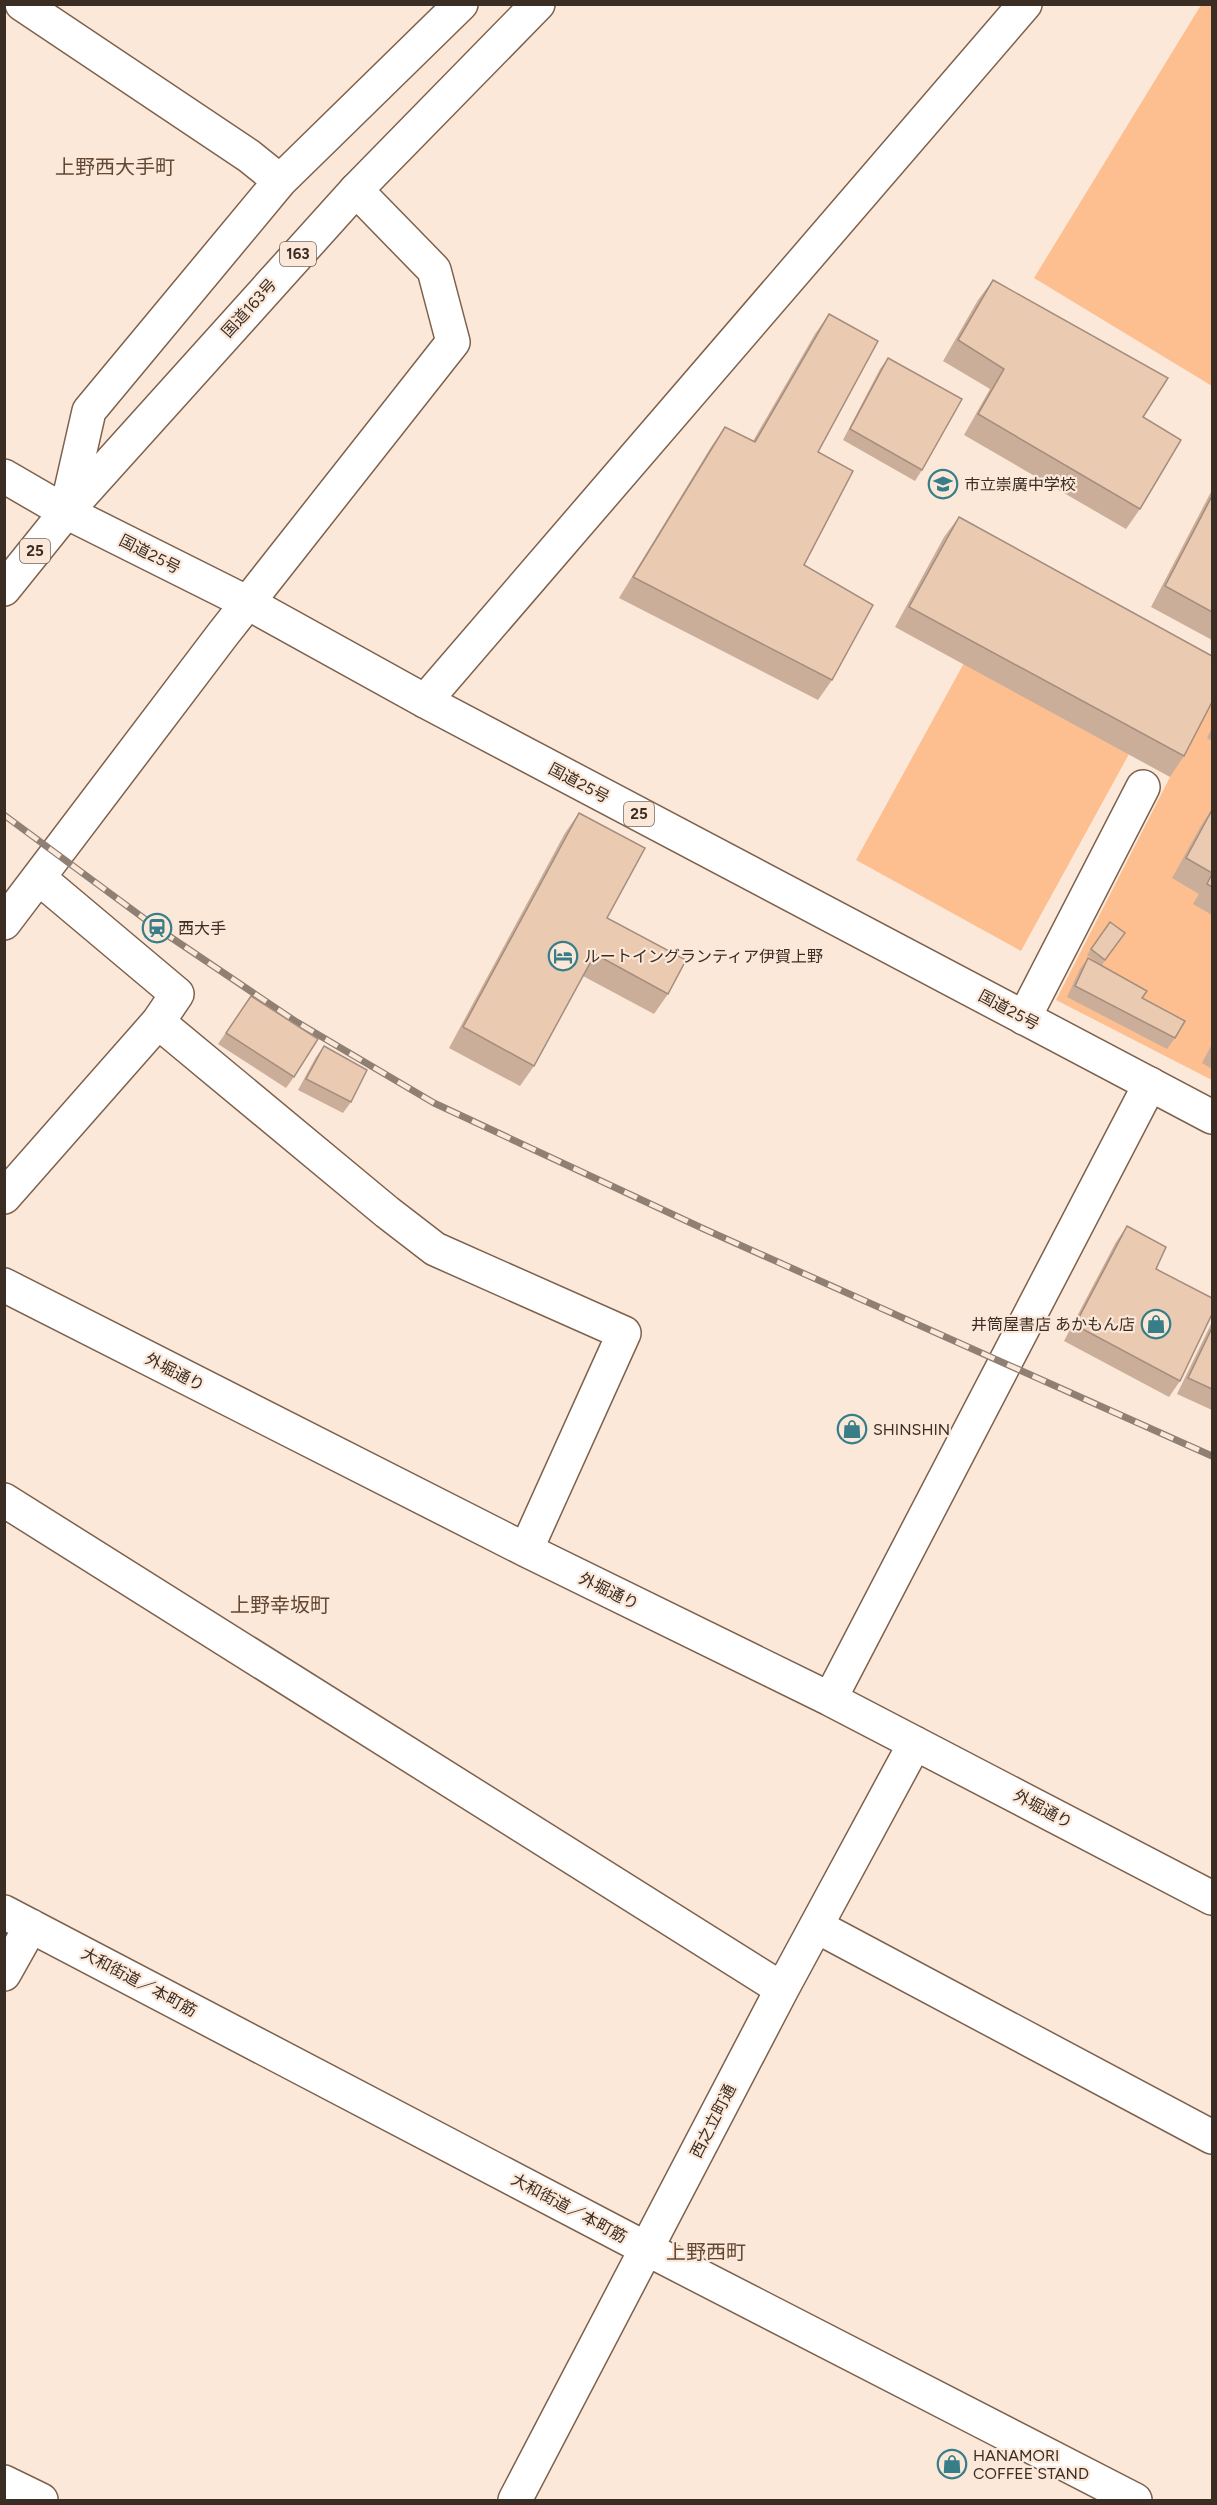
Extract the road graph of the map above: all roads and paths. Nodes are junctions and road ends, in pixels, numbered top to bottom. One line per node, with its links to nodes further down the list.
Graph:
1 (22, 4): 5 (main road)
2 (461, 4): 5 (main road)
3 (538, 4): 6 (main road, 国道163号 / 163)
4 (1025, 4): 11 (main road)
5 (280, 182): 8 (main road)
6 (356, 190): 8 (main road, 国道163号 / 163); 10 (main road)
7 (4, 476): 8 (main road, 国道25号)
8 (66, 512): 9 (main road, 25); 10 (main road, 国道25号 / 25)
9 (4, 589)
10 (248, 603): 11 (main road, 国道25号 / 25); 13 (main road)
11 (425, 701): 15 (main road, 国道25号 / 25)
12 (1143, 787): 15 (main road)
13 (39, 879): 14 (main road); 16 (main road)
14 (4, 923)
15 (1024, 1018): 17 (main road, 国道25号 / 25)
16 (158, 1022): 19 (main road); 22 (main road)
17 (1150, 1084): 18 (main road, 国道25号 / 25); 23 (main road)
18 (1212, 1116)
19 (4, 1197)
20 (4, 1285): 22 (main road, 外堀通り)
21 (4, 1500): 29 (main road)
22 (525, 1550): 23 (main road, 外堀通り)
23 (830, 1699): 24 (main road, 外堀通り)
24 (915, 1743): 25 (main road, 外堀通り); 27 (main road, 西之立町通)
25 (1212, 1898)
26 (18, 1919): 28 (main road); 31 (main road, 大和街道／本町筋)
27 (816, 1926): 29 (main road, 西之立町通); 30 (main road)
28 (4, 1974)
29 (782, 1989): 31 (main road, 西之立町通)
30 (1212, 2137)
31 (647, 2249): 34 (main road, 西之立町通); 35 (main road, 大和街道／本町筋)
32 (4, 2482): 33 (main road)
33 (41, 2500)
34 (515, 2500)
35 (1135, 2500)

